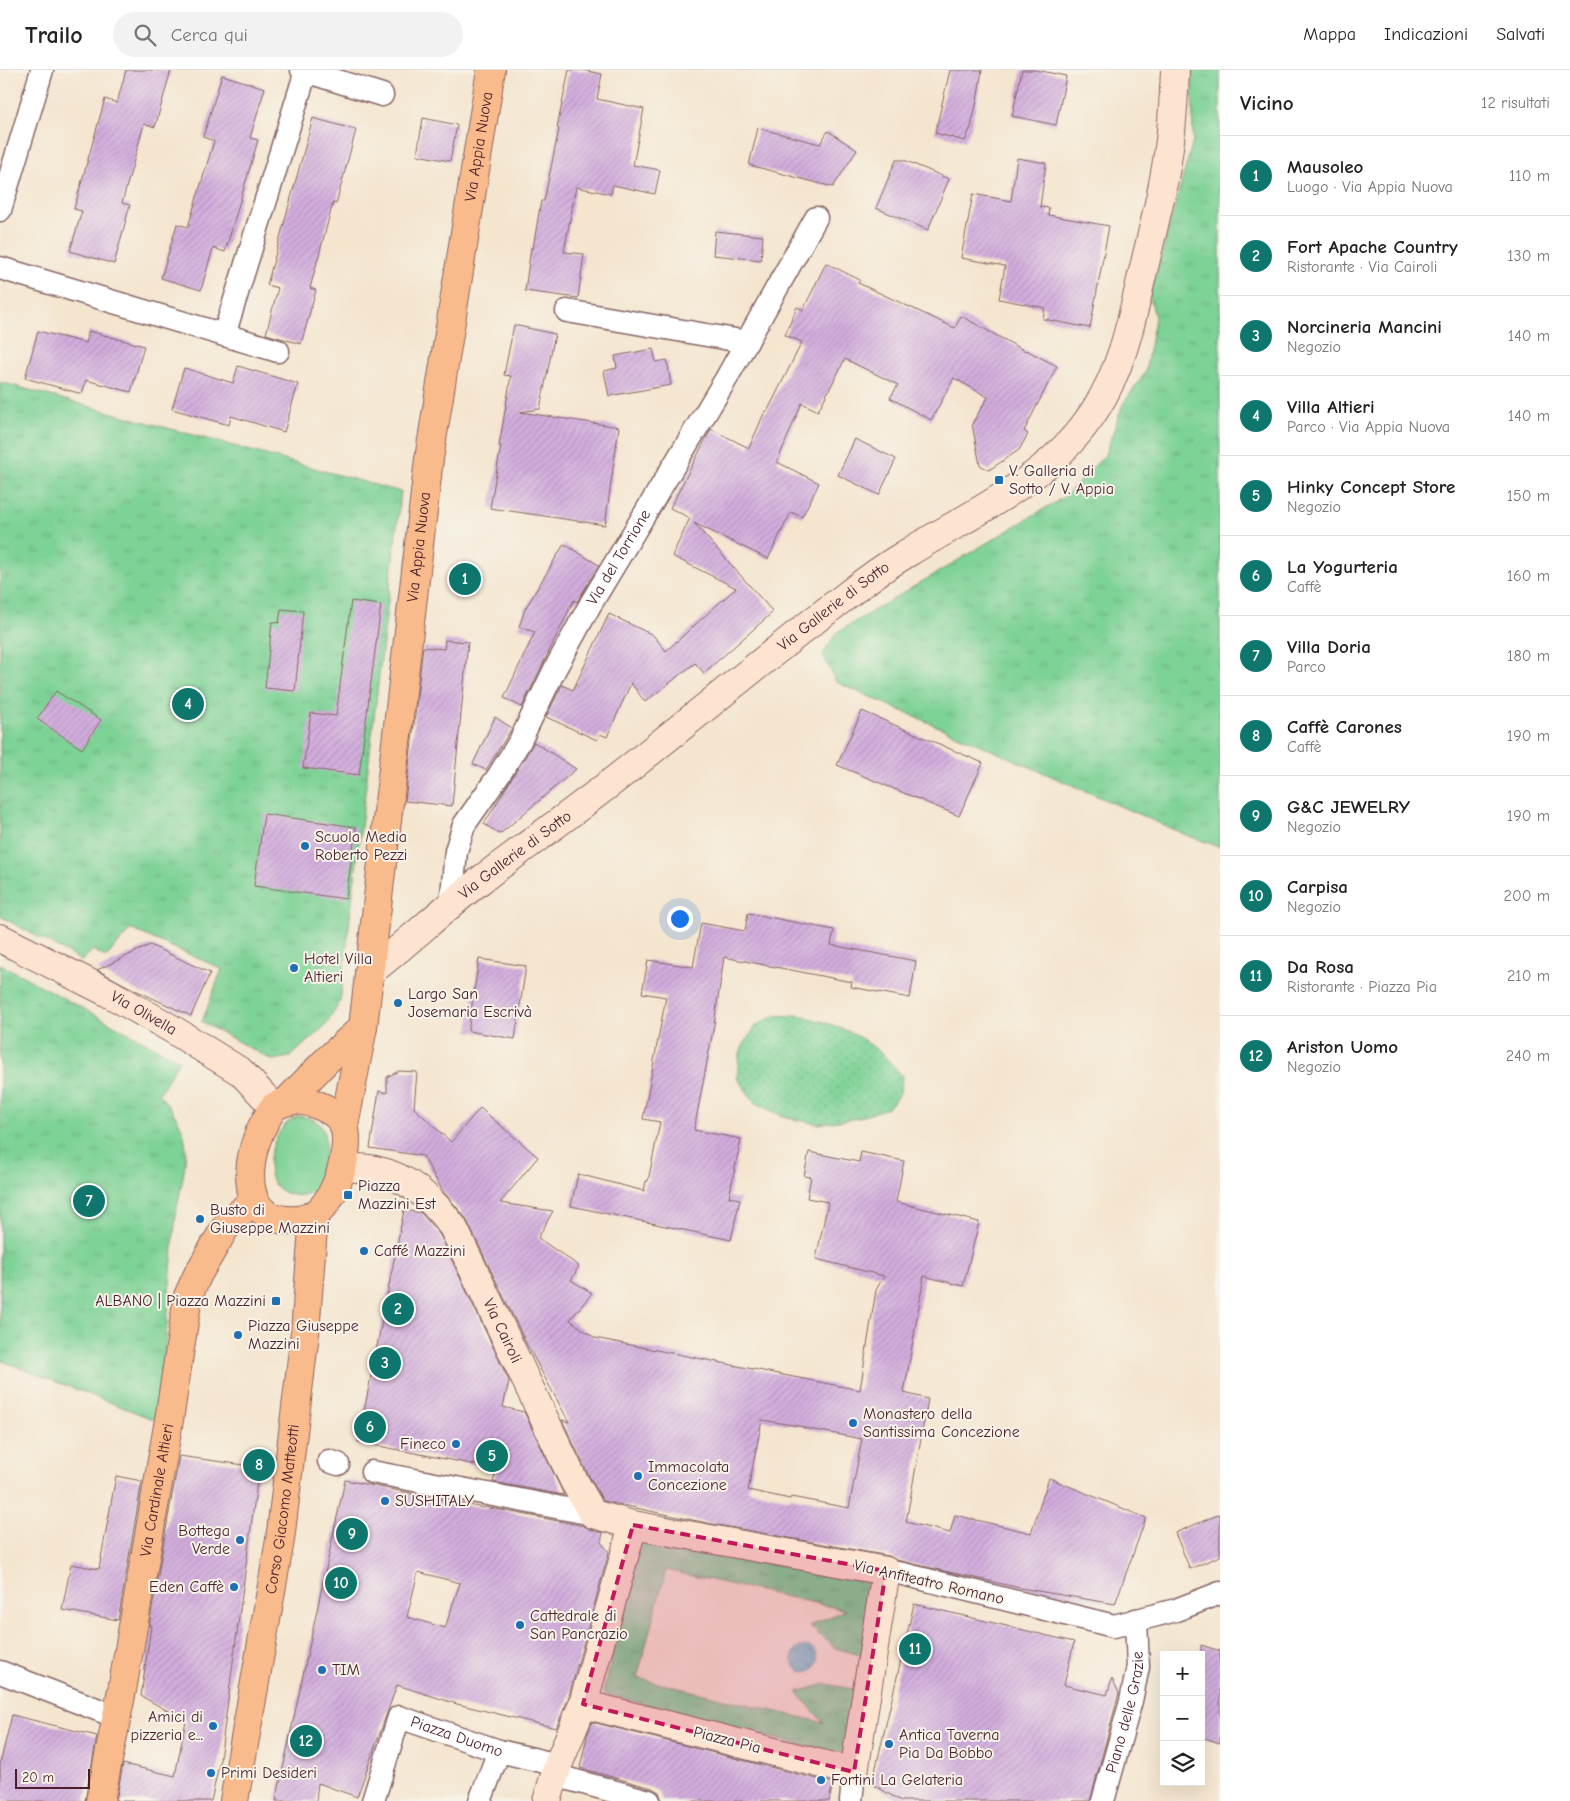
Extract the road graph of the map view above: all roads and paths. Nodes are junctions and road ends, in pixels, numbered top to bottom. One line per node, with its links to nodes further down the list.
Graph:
1 (42, 70): 6 (street)
2 (491, 70): 15 (main road, Via Appia Nuova)
3 (1175, 70): 13 (main road, Via Gallerie di Sotto)
4 (304, 71): 5 (street); 10 (street)
5 (382, 95)
6 (0, 210)
7 (816, 218): 11 (street, Via del Torrione)
8 (0, 268): 10 (street)
9 (567, 312): 11 (street)
10 (224, 334): 12 (street)
11 (747, 342): 13 (street, Via del Torrione)
12 (278, 351)
13 (451, 906): 15 (main road)
14 (0, 938): 17 (main road, Via Olivella)
15 (368, 972): 16 (main road, Via Appia Nuova)
16 (363, 1027): 17 (main road); 18 (main road, Via Appia Nuova)
17 (281, 1104): 18 (main road); 20 (main road)
18 (344, 1126): 19 (main road)
19 (343, 1166): 21 (main road); 23 (main road, Via Cairoli)
20 (254, 1199): 21 (main road); 30 (main road, Via Cardinale Altieri)
21 (314, 1215): 36 (main road, Corso Giacomo Matteotti)
22 (372, 1472): 23 (street)
23 (593, 1514): 24 (main road)
24 (633, 1524): 25 (main road, Via Anfiteatro Romano); 29 (main road)
25 (886, 1571): 27 (street, Via Anfiteatro Romano); 33 (main road, Piazza Pia)
26 (1220, 1593): 27 (street, Via Anfiteatro Romano)
27 (1136, 1620): 39 (street, Piano delle Grazie)
28 (0, 1672): 30 (street)
29 (583, 1704): 32 (main road); 33 (main road, Piazza Pia)
30 (116, 1718): 35 (main road, Via Cardinale Altieri)
31 (500, 1751): 32 (street, Piazza Duomo); 34 (street, Piazza Duomo); 37 (street)
32 (553, 1780): 38 (street, Piazza Duomo)
33 (853, 1793)
34 (375, 1795)
35 (100, 1801)
36 (234, 1801)
37 (480, 1801)
38 (649, 1801)
39 (1103, 1801)

